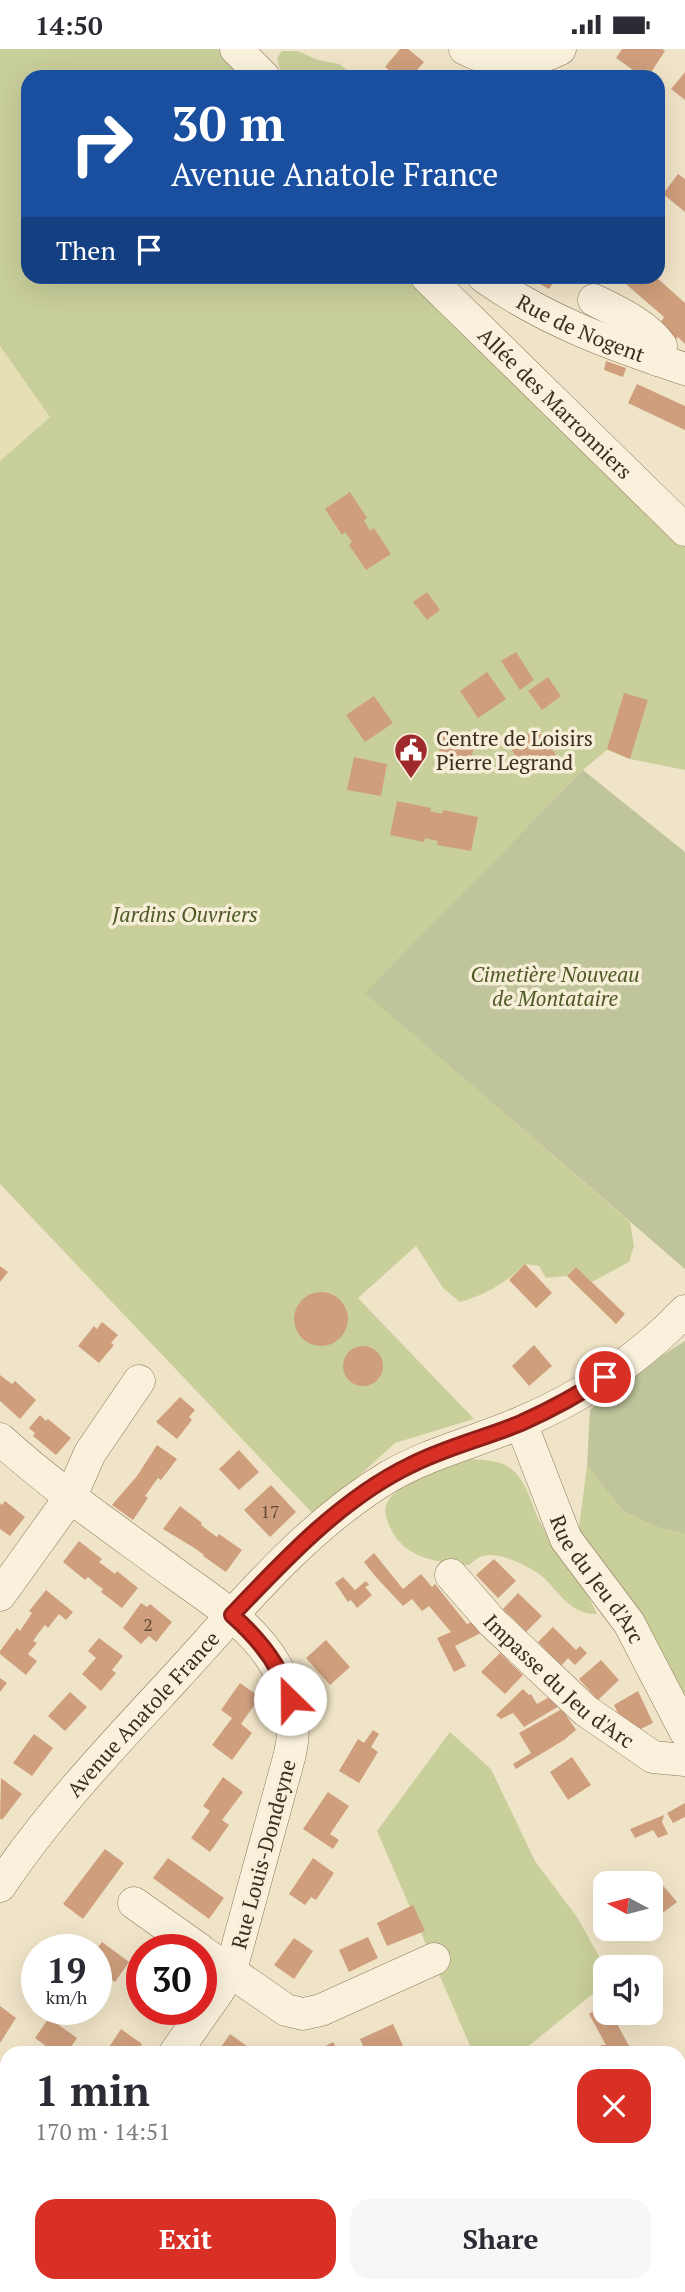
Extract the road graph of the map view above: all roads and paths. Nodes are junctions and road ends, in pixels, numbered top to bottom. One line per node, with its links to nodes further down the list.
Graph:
1 (236, 49): 4 (street)
2 (465, 49): 3 (street)
3 (560, 49)
4 (257, 70)
5 (434, 284): 9 (street, Allée des Marronniers)
6 (494, 284): 8 (street, Rue de Nogent)
7 (594, 300): 8 (street)
8 (671, 364)
9 (685, 530)
10 (685, 1311): 12 (street, Avenue Anatole France)
11 (139, 1381): 14 (street)
12 (521, 1423): 17 (street, Avenue Anatole France); 18 (street, Rue du Jeu d'Arc)
13 (0, 1439): 14 (street, Rue Louis-Dondeyne)
14 (71, 1496): 16 (street); 17 (street, Rue Louis-Dondeyne)
15 (451, 1575): 19 (street, Impasse du Jeu d'Arc)
16 (0, 1595)
17 (232, 1615): 20 (street, Avenue Anatole France); 25 (street, Rue Louis-Dondeyne)
18 (685, 1731)
19 (685, 1760)
20 (0, 1886)
21 (134, 1903): 22 (street)
22 (178, 1934)
23 (434, 1959): 25 (street)
24 (217, 1962): 25 (street)
25 (229, 1971): 26 (street, Rue Louis-Dondeyne)
26 (180, 2046)

